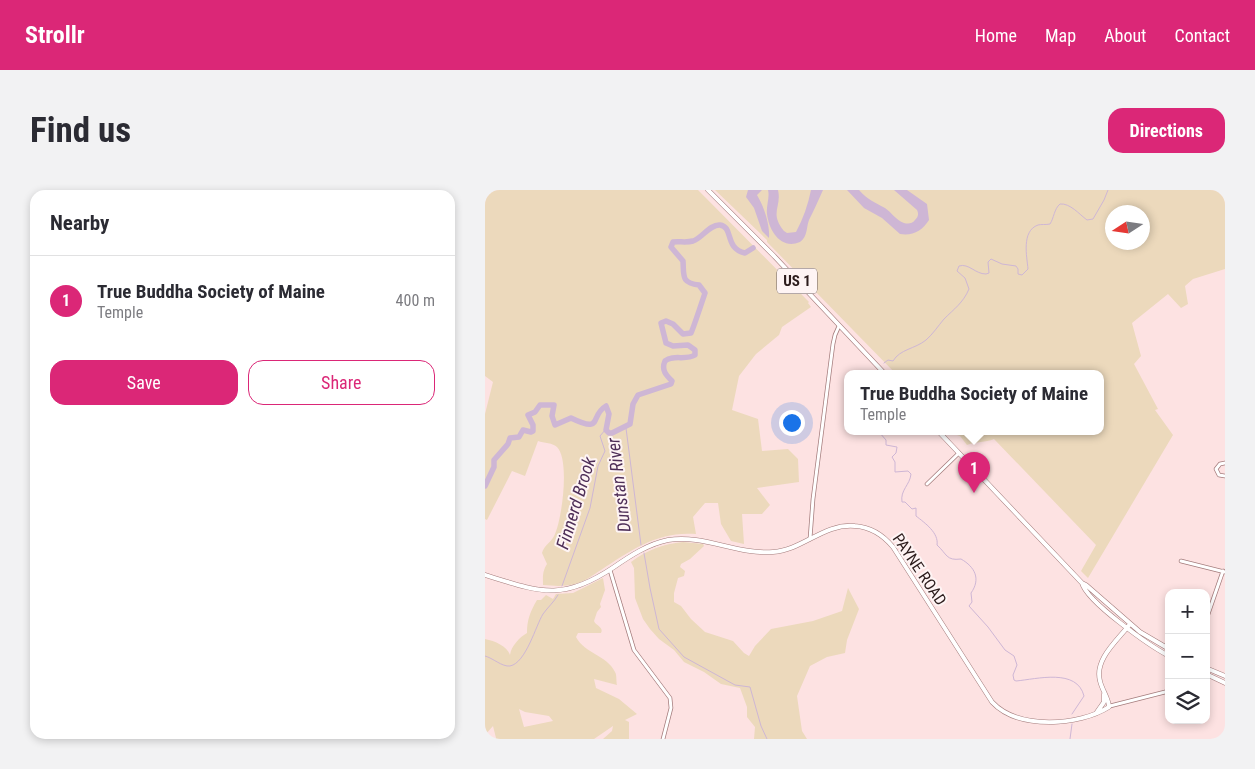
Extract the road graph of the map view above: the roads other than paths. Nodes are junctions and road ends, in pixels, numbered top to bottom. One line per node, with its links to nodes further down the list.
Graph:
1 (708, 190): 2 (main road, US 1)
2 (839, 326): 3 (main road, US 1); 9 (street)
3 (881, 370)
4 (942, 435): 5 (main road)
5 (959, 453): 8 (street); 14 (main road)
6 (1225, 463): 7 (street)
7 (1225, 476)
8 (927, 484)
9 (810, 540): 11 (main road, PAYNE ROAD); 27 (main road, PAYNE ROAD)
10 (1181, 560): 12 (street)
11 (610, 570): 13 (main road, PAYNE ROAD); 28 (street)
12 (1224, 572): 15 (street)
13 (485, 575)
14 (1082, 584): 16 (main road); 17 (main road)
15 (1210, 609)
16 (1130, 624): 17 (main road); 18 (main road)
17 (1127, 628): 19 (main road); 24 (main road)
18 (1165, 646)
19 (1165, 653)
20 (1210, 670): 22 (main road)
21 (1210, 676): 23 (main road)
22 (1225, 676)
23 (1225, 683)
24 (1104, 692): 26 (main road); 27 (main road)
25 (1165, 692): 26 (street)
26 (1109, 706): 27 (main road, PAYNE ROAD)
27 (1095, 714)
28 (663, 739)

